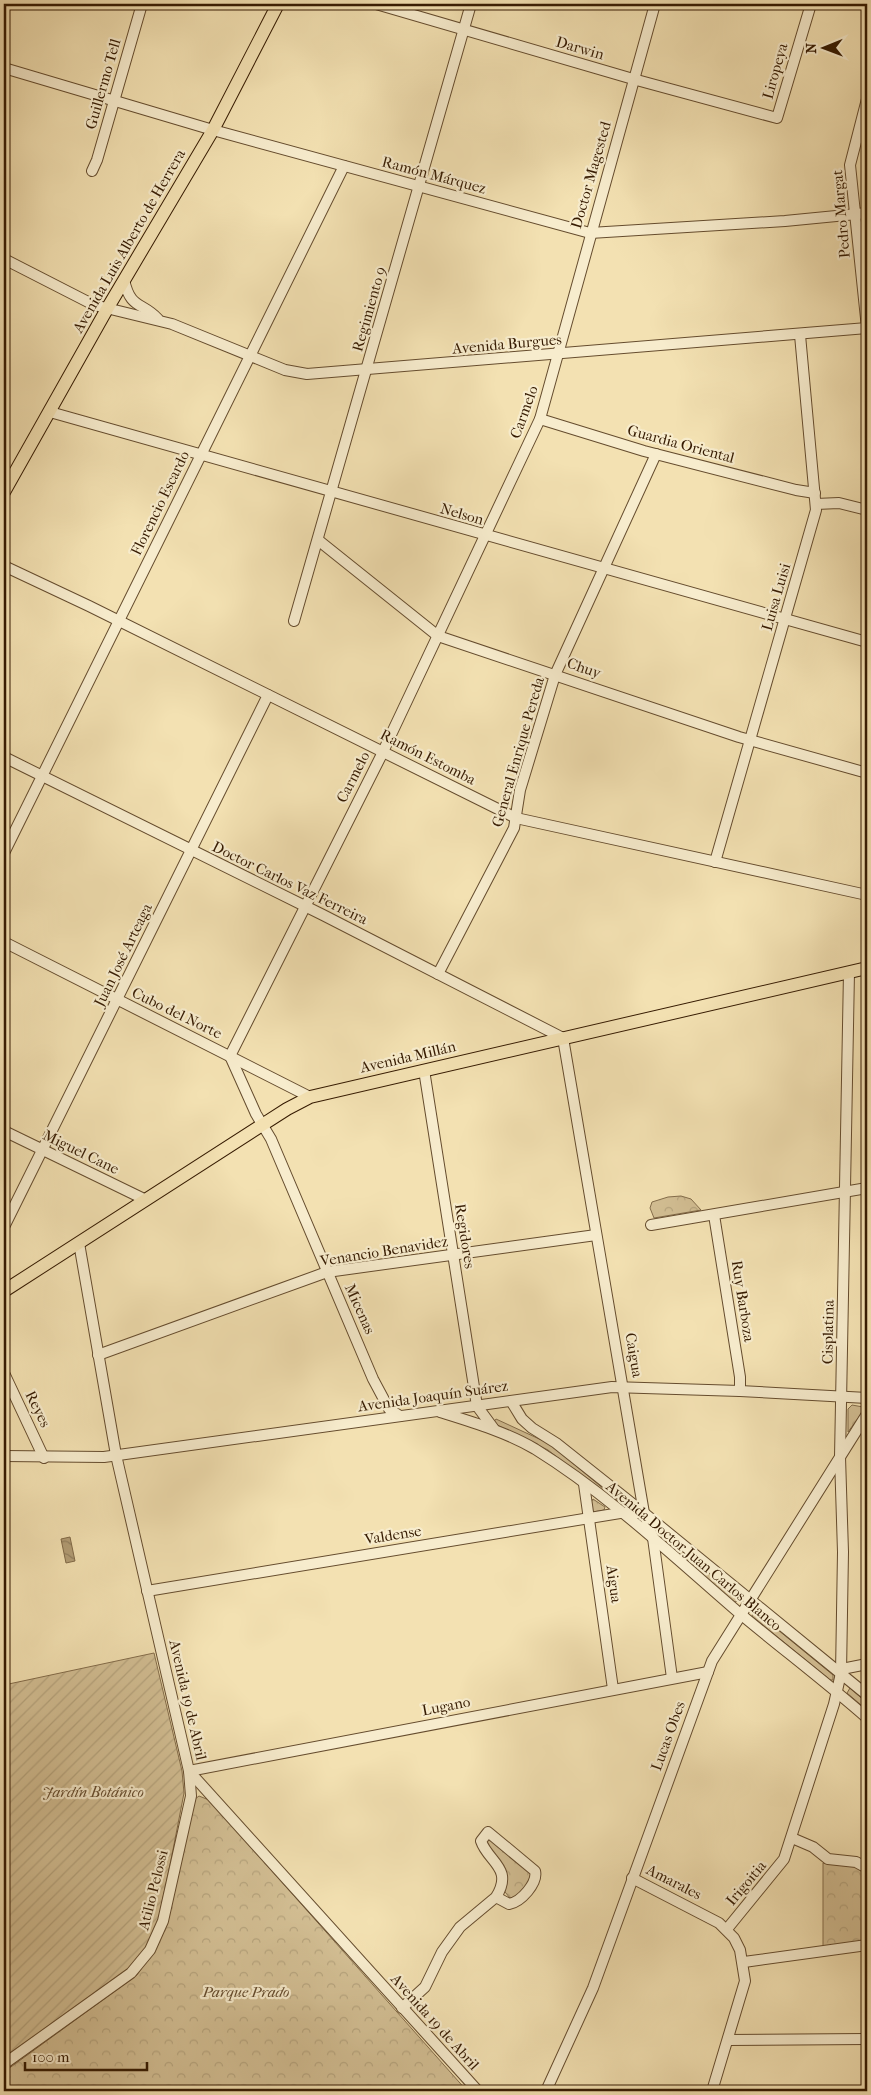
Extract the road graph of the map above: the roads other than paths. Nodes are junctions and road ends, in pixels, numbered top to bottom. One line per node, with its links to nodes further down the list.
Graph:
1 (142, 4): 11 (street, Guillermo Tell)
2 (278, 4): 13 (main road, Avenida Luis Alberto de Herrera)
3 (376, 4): 7 (street, Darwin)
4 (471, 4): 7 (street, Regimiento 9)
5 (655, 4): 9 (street, Doctor Magested)
6 (811, 4): 12 (street, Liropeya)
7 (464, 30): 9 (street, Darwin); 16 (street, Regimiento 9)
8 (4, 68): 11 (street, Ramón Márquez)
9 (634, 79): 12 (street, Darwin); 19 (street, Doctor Magested)
10 (867, 99): 18 (street, Pedro Margat)
11 (114, 100): 13 (street, Ramón Márquez); 15 (street, Guillermo Tell)
12 (777, 118)
13 (213, 130): 14 (street, Ramón Márquez); 21 (main road, Avenida Luis Alberto de Herrera)
14 (344, 166): 16 (street, Ramón Márquez); 27 (street, Florencio Escardo)
15 (92, 171)
16 (418, 187): 19 (street, Ramón Márquez); 28 (street, Regimiento 9)
17 (867, 213): 18 (street, Ramón Márquez)
18 (855, 214): 19 (street, Ramón Márquez); 24 (street, Pedro Margat)
19 (590, 234): 26 (street, Doctor Magested)
20 (4, 258): 22 (street, Avenida Burgues)
21 (124, 280): 22 (main road, Avenida Luis Alberto de Herrera); 23 (street, Avenida Burgues)
22 (107, 309): 23 (street, Avenida Burgues); 29 (main road, Avenida Luis Alberto de Herrera)
23 (158, 320): 27 (street, Avenida Burgues)
24 (867, 328): 25 (street, Avenida Burgues)
25 (800, 335): 26 (street, Avenida Burgues); 35 (street, Luisa Luisi)
26 (558, 354): 28 (street, Avenida Burgues); 30 (street, Carmelo)
27 (249, 356): 28 (street, Avenida Burgues); 32 (street, Florencio Escardo)
28 (367, 370): 34 (street, Regimiento 9)
29 (50, 412): 32 (street, Nelson); 33 (main road, Avenida Luis Alberto de Herrera)
30 (540, 419): 31 (street, Guardia Oriental); 38 (street, Carmelo)
31 (656, 454): 35 (street, Guardia Oriental); 41 (street, General Enrique Pereda)
32 (200, 455): 34 (street, Nelson); 43 (street, Florencio Escardo)
33 (4, 492)
34 (332, 492): 38 (street, Nelson); 39 (street, Regimiento 9)
35 (815, 493): 36 (street, Luisa Luisi)
36 (816, 504): 37 (street); 42 (street, Luisa Luisi)
37 (867, 510)
38 (486, 536): 41 (street, Nelson); 45 (street, Carmelo)
39 (318, 540): 44 (street, Regimiento 9); 45 (street, Chuy)
40 (4, 566): 43 (street, Ramón Estomba)
41 (604, 569): 42 (street, Nelson); 47 (street, General Enrique Pereda)
42 (785, 619): 46 (street, Nelson); 49 (street, Luisa Luisi)
43 (118, 621): 48 (street, Ramón Estomba); 53 (street, Florencio Escardo)
44 (294, 621)
45 (438, 636): 47 (street, Chuy); 50 (street, Carmelo)
46 (867, 642)
47 (555, 674): 49 (street, Chuy); 54 (street, General Enrique Pereda)
48 (268, 695): 50 (street, Ramón Estomba); 55 (street, Juan José Arteaga)
49 (751, 740): 52 (street, Chuy); 57 (street, Luisa Luisi)
50 (383, 751): 54 (street, Ramón Estomba); 59 (street, Carmelo)
51 (4, 757): 53 (street, Doctor Carlos Vaz Ferreira)
52 (867, 773)
53 (42, 776): 55 (street, Doctor Carlos Vaz Ferreira); 56 (street, Florencio Escardo)
54 (516, 818): 57 (street, Ramón Estomba); 63 (street, General Enrique Pereda)
55 (191, 851): 59 (street, Doctor Carlos Vaz Ferreira); 64 (street, Juan José Arteaga)
56 (4, 853)
57 (715, 862): 58 (street, Ramón Estomba)
58 (867, 896)
59 (306, 906): 63 (street, Doctor Carlos Vaz Ferreira); 66 (street, Carmelo)
60 (4, 942): 64 (street, Cubo del Norte)
61 (867, 968): 62 (main road, Avenida Millán)
62 (849, 972): 65 (main road, Avenida Millán); 73 (street, Cisplatina)
63 (438, 974): 65 (street, Doctor Carlos Vaz Ferreira)
64 (117, 1001): 66 (street, Cubo del Norte); 71 (street, Juan José Arteaga)
65 (563, 1038): 67 (main road, Avenida Millán); 78 (street, Caigua)
66 (230, 1056): 68 (street, Cubo del Norte); 69 (street)
67 (424, 1070): 68 (main road, Avenida Millán); 80 (street, Regidores)
68 (310, 1097): 69 (main road, Avenida Millán)
69 (262, 1125): 74 (main road, Avenida Millán); 81 (street, Micenas)
70 (4, 1131): 71 (street, Miguel Cane)
71 (43, 1150): 74 (street, Miguel Cane); 77 (street, Juan José Arteaga)
72 (867, 1188): 73 (street)
73 (844, 1192): 75 (street); 87 (street, Cisplatina)
74 (146, 1200): 79 (main road, Avenida Millán)
75 (714, 1215): 76 (street); 86 (street, Ruy Barboza)
76 (651, 1226)
77 (4, 1227)
78 (596, 1235): 80 (street, Venancio Benavidez); 85 (street, Caigua)
79 (79, 1243): 82 (main road, Avenida Millán); 83 (street, Avenida 19 de Abril)
80 (452, 1256): 81 (street, Venancio Benavidez); 90 (street, Regidores)
81 (327, 1272): 83 (street, Venancio Benavidez); 93 (street, Micenas)
82 (4, 1291)
83 (98, 1355): 95 (street, Avenida 19 de Abril)
84 (4, 1373): 98 (street, Reyes)
85 (624, 1387): 86 (street, Avenida Joaquín Suárez); 89 (street, Avenida Joaquín Suárez); 101 (street, Caigua)
86 (740, 1391): 87 (street, Avenida Joaquín Suárez)
87 (842, 1396): 88 (street, Avenida Joaquín Suárez); 97 (street, Cisplatina)
88 (867, 1398)
89 (511, 1401): 90 (street, Avenida Joaquín Suárez); 101 (street, Avenida Doctor Juan Carlos Blanco)
90 (477, 1406): 91 (street, Avenida Joaquín Suárez); 94 (street, Avenida Doctor Juan Carlos Blanco)
91 (436, 1411): 93 (street, Avenida Joaquín Suárez); 94 (street, Avenida Doctor Juan Carlos Blanco)
92 (867, 1414): 97 (street, Lucas Obes)
93 (400, 1416): 95 (street, Avenida Joaquín Suárez)
94 (494, 1430): 99 (street, Avenida Doctor Juan Carlos Blanco)
95 (116, 1455): 98 (street, Avenida Joaquín Suárez); 104 (street, Avenida 19 de Abril)
96 (4, 1456): 98 (street, Avenida Joaquín Suárez)
97 (840, 1457): 105 (street, Lucas Obes); 109 (street, Cisplatina)
98 (44, 1458)
99 (584, 1484): 100 (street, Avenida Doctor Juan Carlos Blanco); 102 (street, Aigua)
100 (620, 1513): 101 (street, Valdense); 102 (street, Valdense); 103 (street, Avenida Doctor Juan Carlos Blanco)
101 (644, 1513): 103 (street, Caigua); 105 (street, Avenida Doctor Juan Carlos Blanco)
102 (589, 1518): 104 (street, Valdense); 111 (street, Aigua)
103 (653, 1538): 106 (street, Avenida Doctor Juan Carlos Blanco); 110 (street, Caigua)
104 (147, 1591): 115 (street, Avenida 19 de Abril)
105 (749, 1600): 106 (street, Lucas Obes); 109 (street, Avenida Doctor Juan Carlos Blanco)
106 (740, 1614): 108 (street, Lucas Obes); 112 (street, Avenida Doctor Juan Carlos Blanco)
107 (867, 1664): 109 (street)
108 (708, 1672): 110 (street, Lugano); 118 (street, Lucas Obes)
109 (841, 1673): 112 (street, Cisplatina); 113 (street, Avenida Doctor Juan Carlos Blanco)
110 (672, 1678): 111 (street, Lugano)
111 (613, 1689): 115 (street, Lugano)
112 (837, 1692): 114 (street, Avenida Doctor Juan Carlos Blanco); 116 (street, Irigoitia)
113 (867, 1695)
114 (867, 1718)
115 (189, 1771): 123 (street, Avenida 19 de Abril); 126 (street, Atilio Pelossi)
116 (792, 1838): 117 (street); 120 (street, Irigoitia)
117 (867, 1868)
118 (632, 1878): 120 (street, Amarales); 128 (street, Lucas Obes)
119 (496, 1897): 119 (street); 123 (street)
120 (727, 1929): 122 (street, Irigoitia)
121 (867, 1945): 122 (street)
122 (744, 1962): 125 (street, Irigoitia)
123 (402, 2008): 127 (street, Avenida 19 de Abril)
124 (867, 2039): 125 (street)
125 (728, 2040): 129 (street, Irigoitia)
126 (4, 2064)
127 (478, 2091)
128 (546, 2091)
129 (712, 2091)

